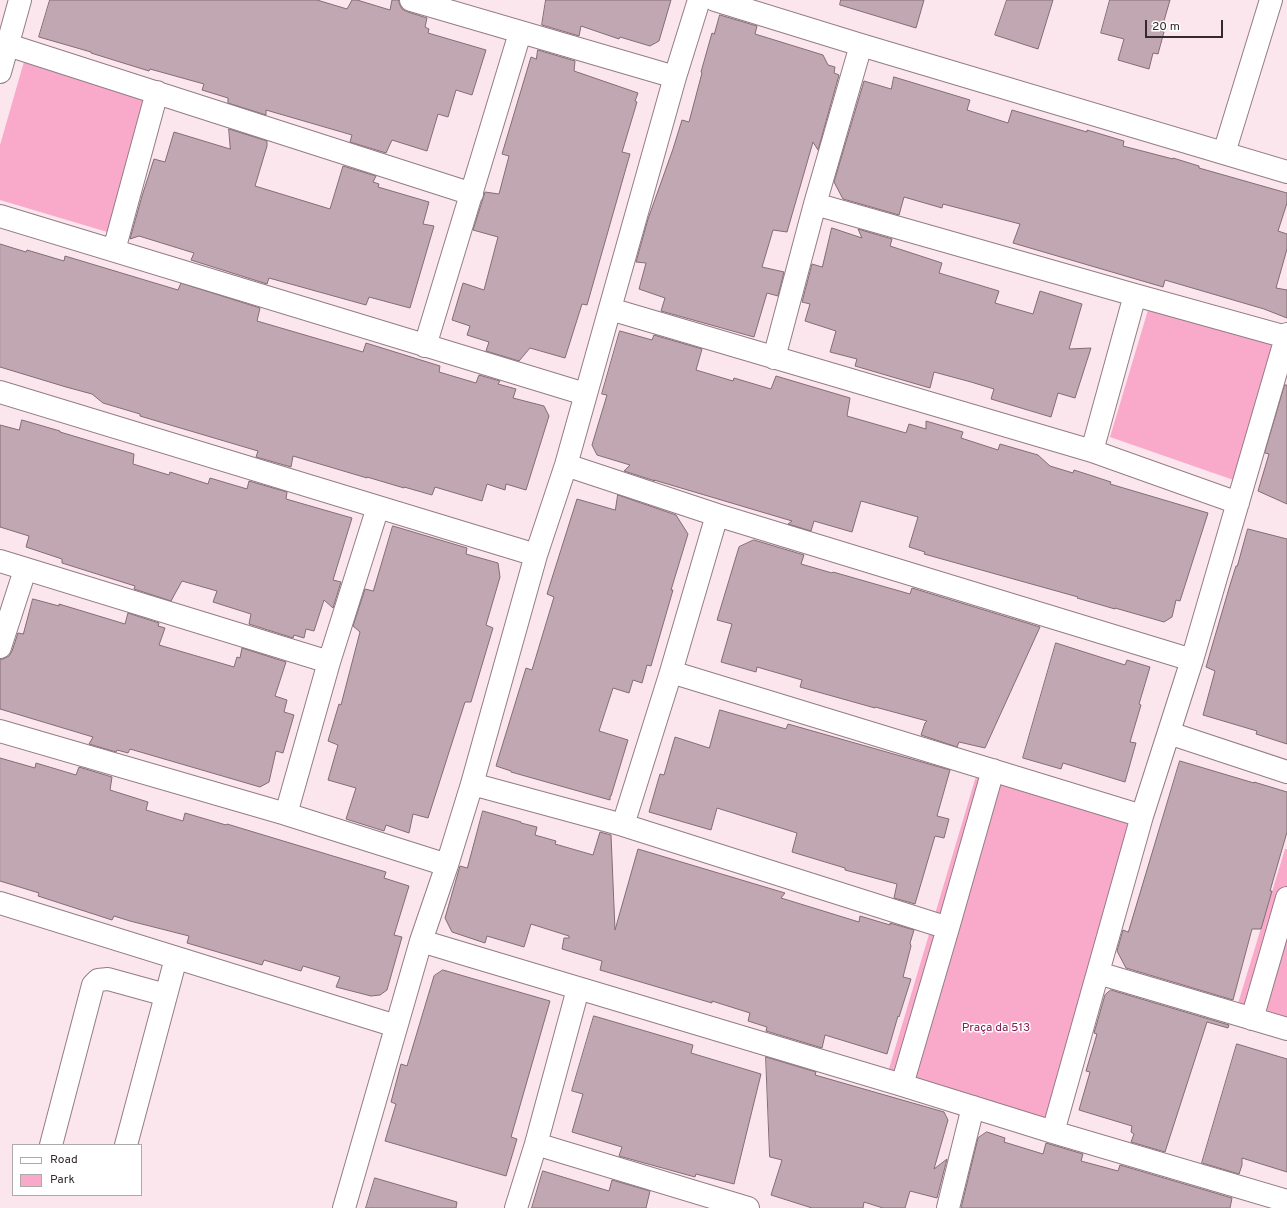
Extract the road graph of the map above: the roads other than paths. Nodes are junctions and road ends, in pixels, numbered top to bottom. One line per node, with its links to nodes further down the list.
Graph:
1 (20, 0): 8 (street)
2 (411, 0): 6 (street)
3 (699, 0): 10 (street)
4 (715, 0): 7 (street)
5 (1271, 0): 12 (street)
6 (520, 33): 10 (street); 14 (street)
7 (861, 45): 12 (street); 15 (street)
8 (8, 46): 9 (street); 11 (street)
9 (0, 72)
10 (675, 77): 19 (street)
11 (157, 92): 14 (street); 17 (street)
12 (1224, 153): 13 (street)
13 (1287, 172)
14 (472, 194): 21 (street)
15 (815, 204): 18 (street); 22 (street)
16 (0, 216): 17 (street)
17 (114, 250): 21 (street)
18 (1135, 295): 20 (street); 25 (street)
19 (610, 309): 22 (street); 24 (street)
20 (1287, 336): 27 (street)
21 (425, 346): 24 (street)
22 (774, 358): 25 (street)
23 (0, 392): 28 (street)
24 (585, 394): 26 (street)
25 (1092, 451): 27 (street)
26 (566, 465): 29 (street); 30 (street)
27 (1238, 503): 34 (street)
28 (378, 507): 30 (street); 35 (street)
29 (717, 515): 34 (street); 36 (street)
30 (536, 555): 41 (street)
31 (0, 561): 32 (street)
32 (25, 570): 33 (street); 35 (street)
33 (0, 647)
34 (1192, 660): 38 (street)
35 (329, 662): 42 (street)
36 (671, 672): 39 (street); 44 (street)
37 (0, 731): 42 (street)
38 (1169, 733): 40 (street); 43 (street)
39 (993, 770): 43 (street); 48 (street)
40 (1287, 772)
41 (472, 784): 44 (street); 45 (street)
42 (286, 814): 45 (street)
43 (1142, 816): 51 (street)
44 (624, 825): 48 (street)
45 (447, 865): 49 (street)
46 (1287, 898): 54 (street)
47 (0, 903): 50 (street)
48 (948, 928): 57 (street)
49 (420, 941): 52 (street); 55 (street)
50 (176, 958): 53 (street); 55 (street)
51 (1098, 973): 54 (street); 59 (street)
52 (578, 989): 57 (street); 62 (street)
53 (166, 995): 60 (street); 61 (street)
54 (1252, 1019): 56 (street)
55 (396, 1026): 64 (street)
56 (1287, 1029)
57 (902, 1085): 58 (street)
58 (973, 1107): 59 (street); 67 (street)
59 (1053, 1132): 63 (street)
60 (52, 1144)
61 (126, 1144)
62 (536, 1144): 65 (street); 66 (street)
63 (1287, 1201)
64 (344, 1208)
65 (516, 1208)
66 (748, 1208)
67 (948, 1208)

